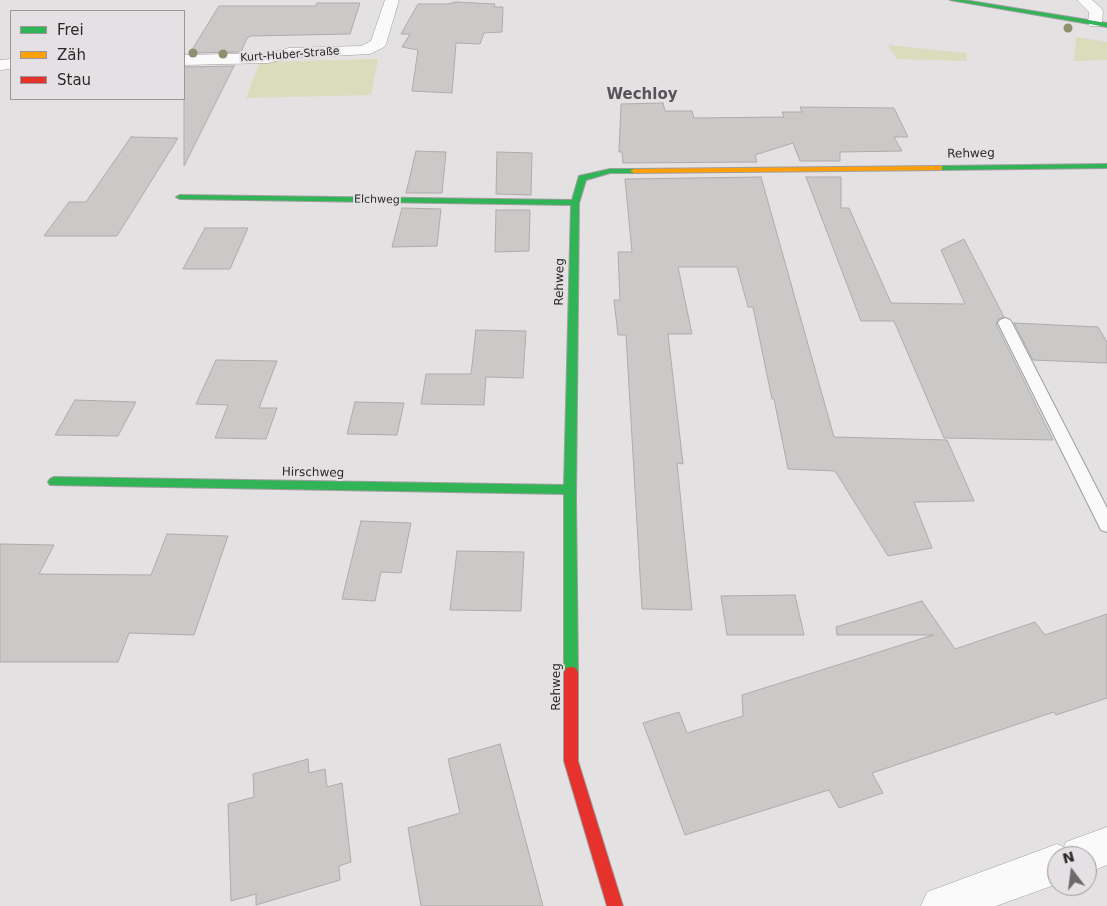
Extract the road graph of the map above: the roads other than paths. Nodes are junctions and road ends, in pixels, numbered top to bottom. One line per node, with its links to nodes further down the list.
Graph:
1 (392, 0): 5 (street, Kurt-Huber-Straße)
2 (953, 0): 4 (street)
3 (1084, 0): 4 (street)
4 (1101, 24)
5 (185, 60)
6 (1107, 166): 8 (street, Rehweg)
7 (180, 197): 8 (street, Elchweg)
8 (575, 203): 11 (street, Rehweg)
9 (1005, 323): 12 (lane)
10 (54, 482): 11 (street, Hirschweg)
11 (571, 490): 14 (street, Rehweg)
12 (1107, 525)
13 (1047, 868): 15 (street)
14 (614, 906)
15 (941, 906)

